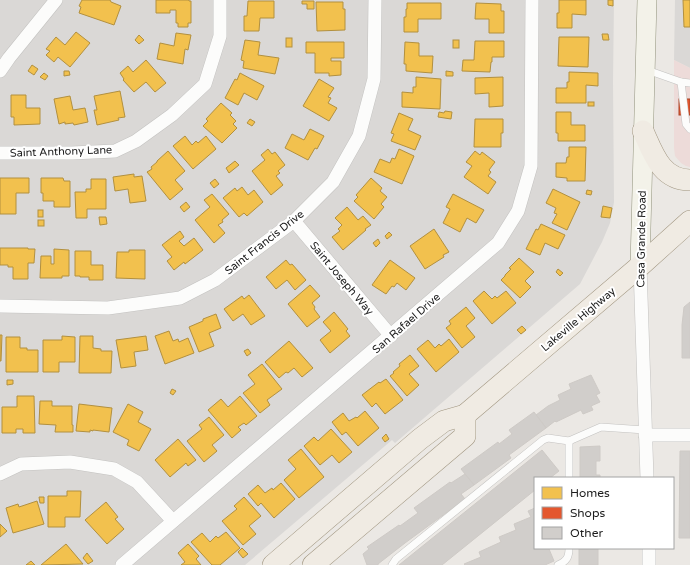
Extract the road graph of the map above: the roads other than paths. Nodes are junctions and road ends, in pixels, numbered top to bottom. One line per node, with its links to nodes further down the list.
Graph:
1 (56, 0): 7 (street)
2 (220, 0): 12 (street, Saint Anthony Lane)
3 (375, 0): 14 (street, Saint Francis Drive)
4 (532, 0): 18 (street, San Rafael Drive)
5 (647, 0): 6 (main road, Casa Grande Road)
6 (645, 69): 8 (lane); 11 (main road, Casa Grande Road)
7 (0, 71)
8 (681, 82): 9 (lane); 10 (lane)
9 (690, 84)
10 (690, 129)
11 (643, 131): 13 (main road); 16 (main road, Casa Grande Road)
12 (0, 153)
13 (690, 180)
14 (294, 221): 17 (street, Saint Francis Drive); 18 (street, Saint Joseph Way)
15 (690, 221): 16 (main road, Lakeville Highway)
16 (640, 266): 19 (main road, Lakeville Highway); 20 (street, Casa Grande Road)
17 (0, 306)
18 (391, 336): 26 (street, San Rafael Drive)
19 (465, 415): 30 (main road, Lakeville Highway); 31 (main road)
20 (645, 433): 21 (street); 22 (lane); 25 (street, Casa Grande Road)
21 (690, 435)
22 (569, 441): 24 (lane); 32 (lane)
23 (0, 474): 26 (street)
24 (569, 477)
25 (646, 477)
26 (172, 521): 29 (street, San Rafael Drive)
27 (569, 549): 33 (lane)
28 (649, 549): 34 (street)
29 (122, 565)
30 (273, 565)
31 (313, 565)
32 (392, 565)
33 (558, 565)
34 (649, 565)

